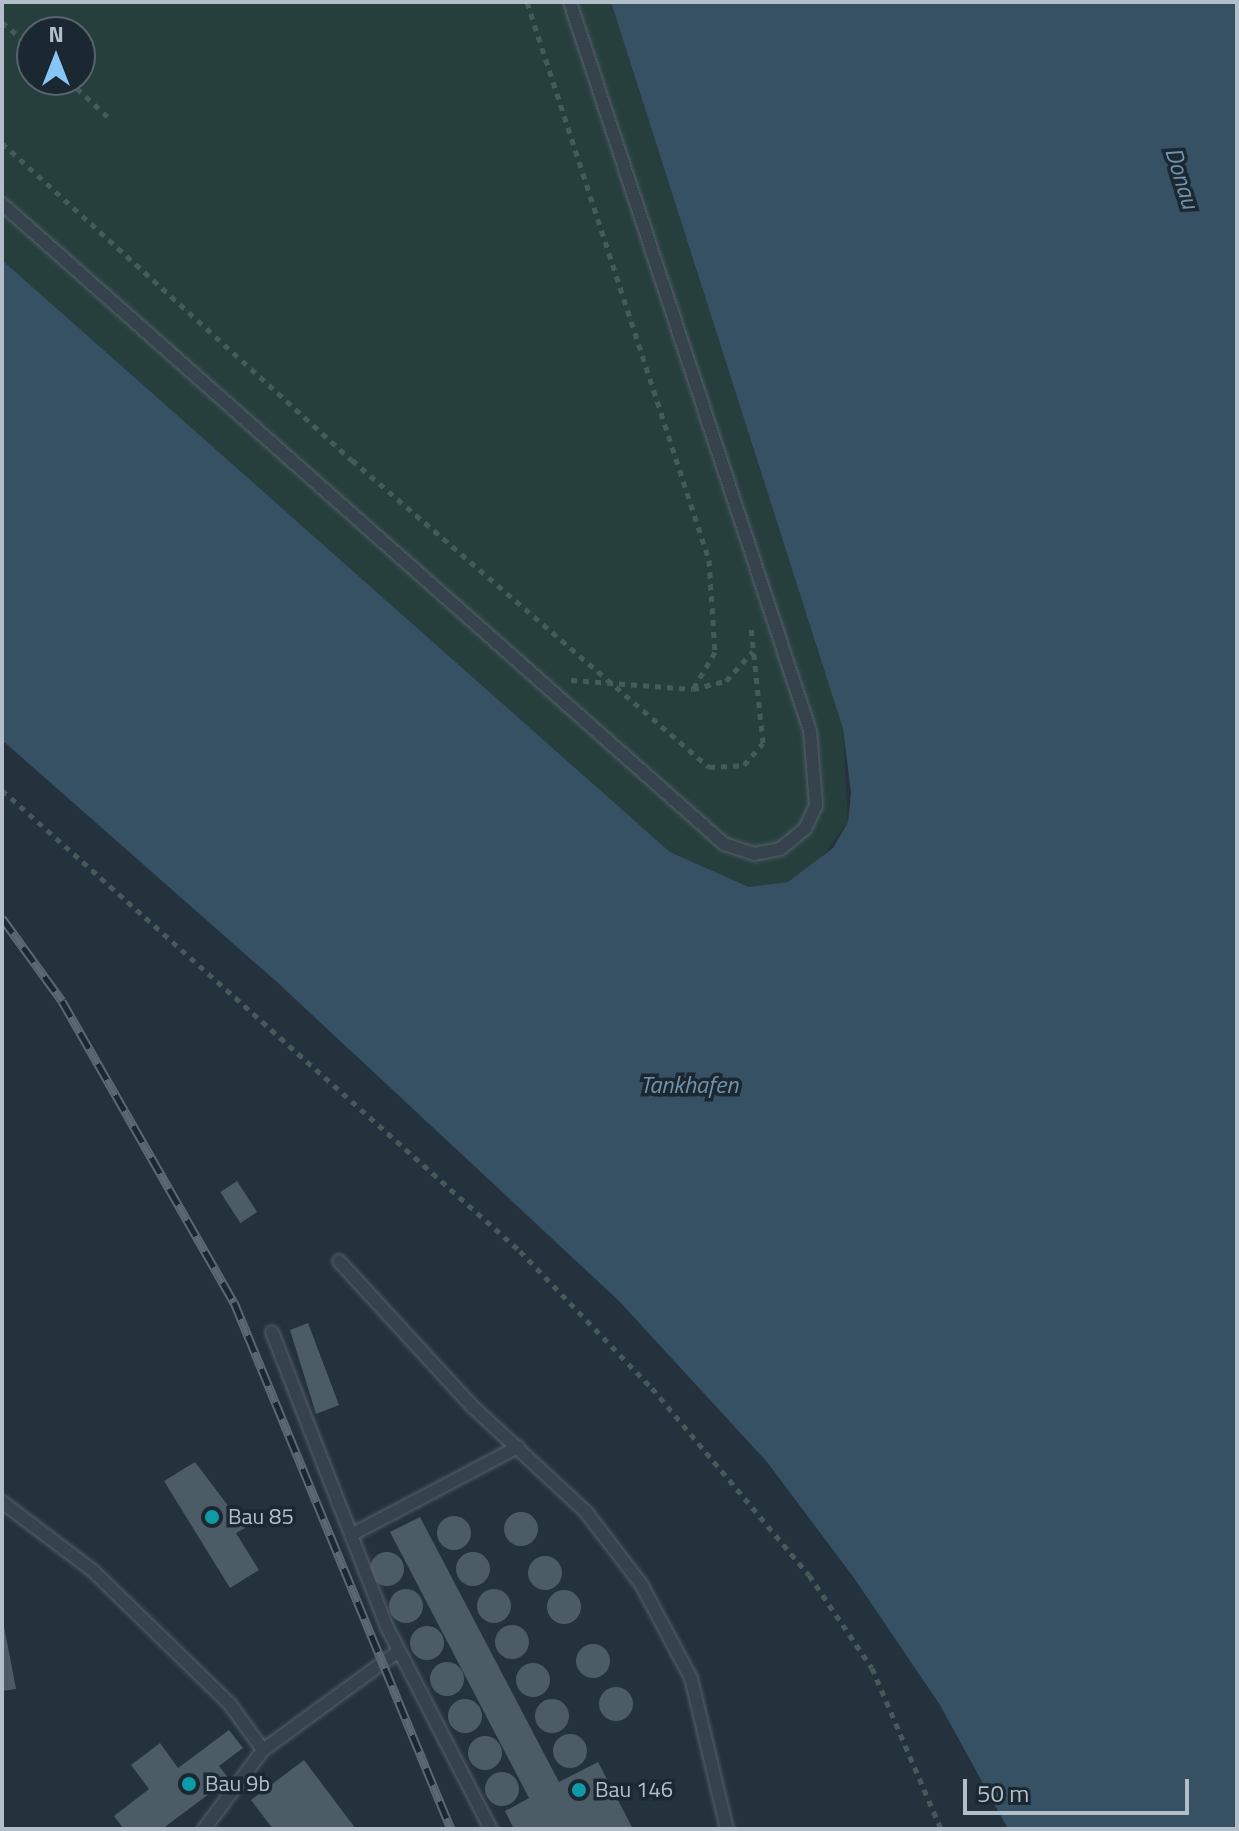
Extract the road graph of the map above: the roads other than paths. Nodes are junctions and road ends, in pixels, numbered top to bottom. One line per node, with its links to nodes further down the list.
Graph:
1 (570, 2): 2 (lane)
2 (2, 204)
3 (339, 1261): 5 (lane)
4 (272, 1332): 7 (lane)
5 (518, 1447): 7 (lane); 12 (lane)
6 (2, 1502): 9 (lane)
7 (351, 1535): 8 (lane)
8 (399, 1651): 9 (lane); 11 (lane)
9 (263, 1750): 10 (lane)
10 (204, 1829)
11 (491, 1829)
12 (727, 1829)

